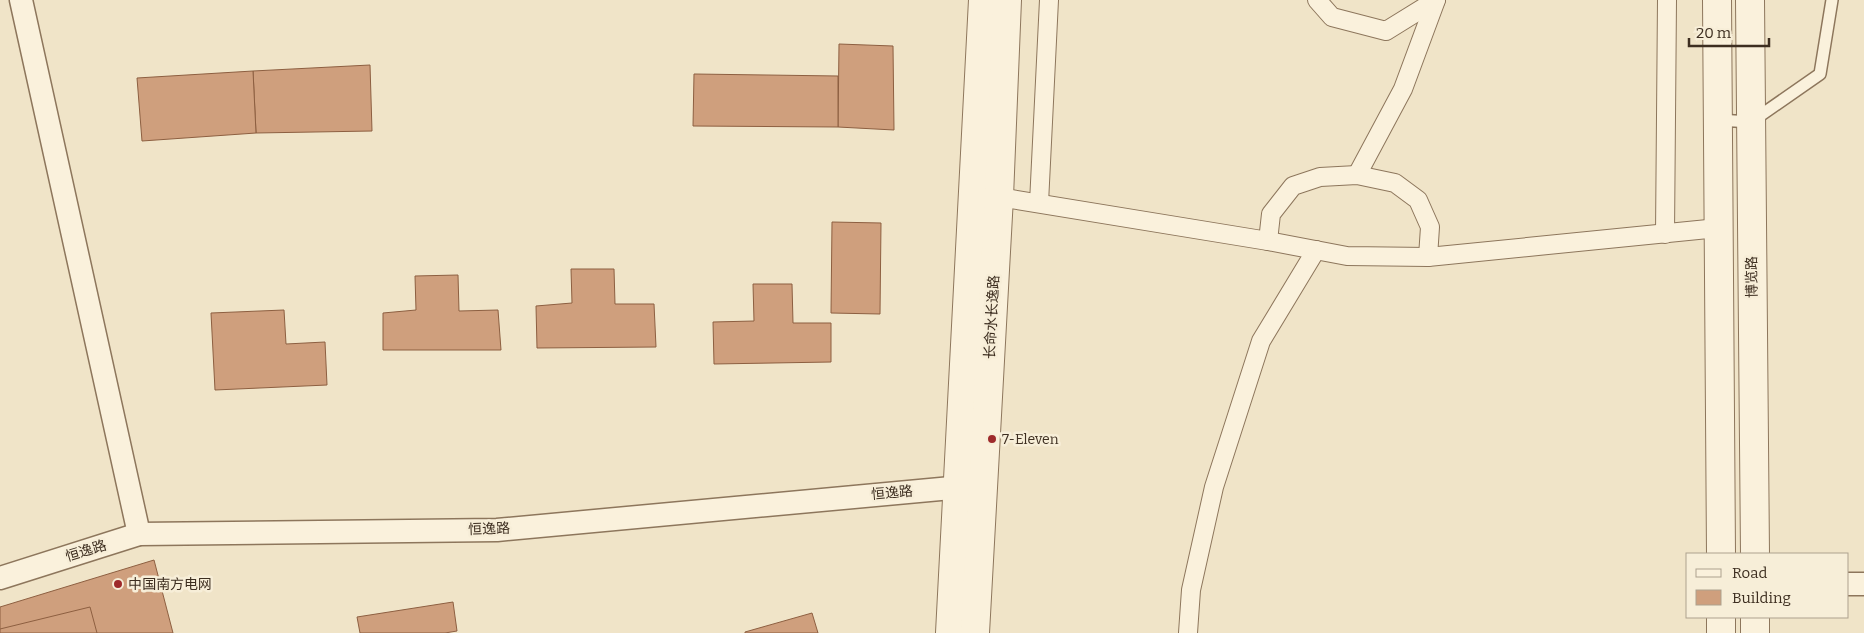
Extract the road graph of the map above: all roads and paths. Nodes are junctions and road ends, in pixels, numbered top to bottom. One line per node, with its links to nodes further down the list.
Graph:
1 (21, 0): 22 (street)
2 (983, 0): 21 (street, 长命水长逸路)
3 (1007, 0): 14 (street, 长命水长逸路)
4 (1049, 0): 15 (street)
5 (1317, 0): 6 (street)
6 (1436, 0): 13 (street)
7 (1667, 0): 17 (street)
8 (1717, 0): 11 (street)
9 (1750, 0): 12 (street, 博览路)
10 (1832, 0): 12 (lane)
11 (1718, 120): 12 (lane); 16 (street)
12 (1751, 122): 24 (street, 博览路)
13 (1357, 176): 18 (street); 20 (street)
14 (999, 197): 15 (street); 21 (street, 长命水长逸路)
15 (1038, 203): 18 (street)
16 (1718, 228): 17 (street); 23 (street)
17 (1665, 234): 20 (street)
18 (1268, 241): 19 (street)
19 (1316, 250): 20 (street); 32 (street)
20 (1428, 257)
21 (970, 486): 22 (street, 恒逸路); 30 (street, 长命水长逸路); 31 (street, 长命水长逸路)
22 (139, 534): 25 (street, 恒逸路)
23 (1721, 553)
24 (1755, 553)
25 (0, 578)
26 (1849, 584): 27 (street)
27 (1864, 584)
28 (1721, 618): 33 (street)
29 (1755, 618): 34 (street)
30 (950, 633)
31 (975, 633)
32 (1188, 633)
33 (1722, 633)
34 (1755, 633)

